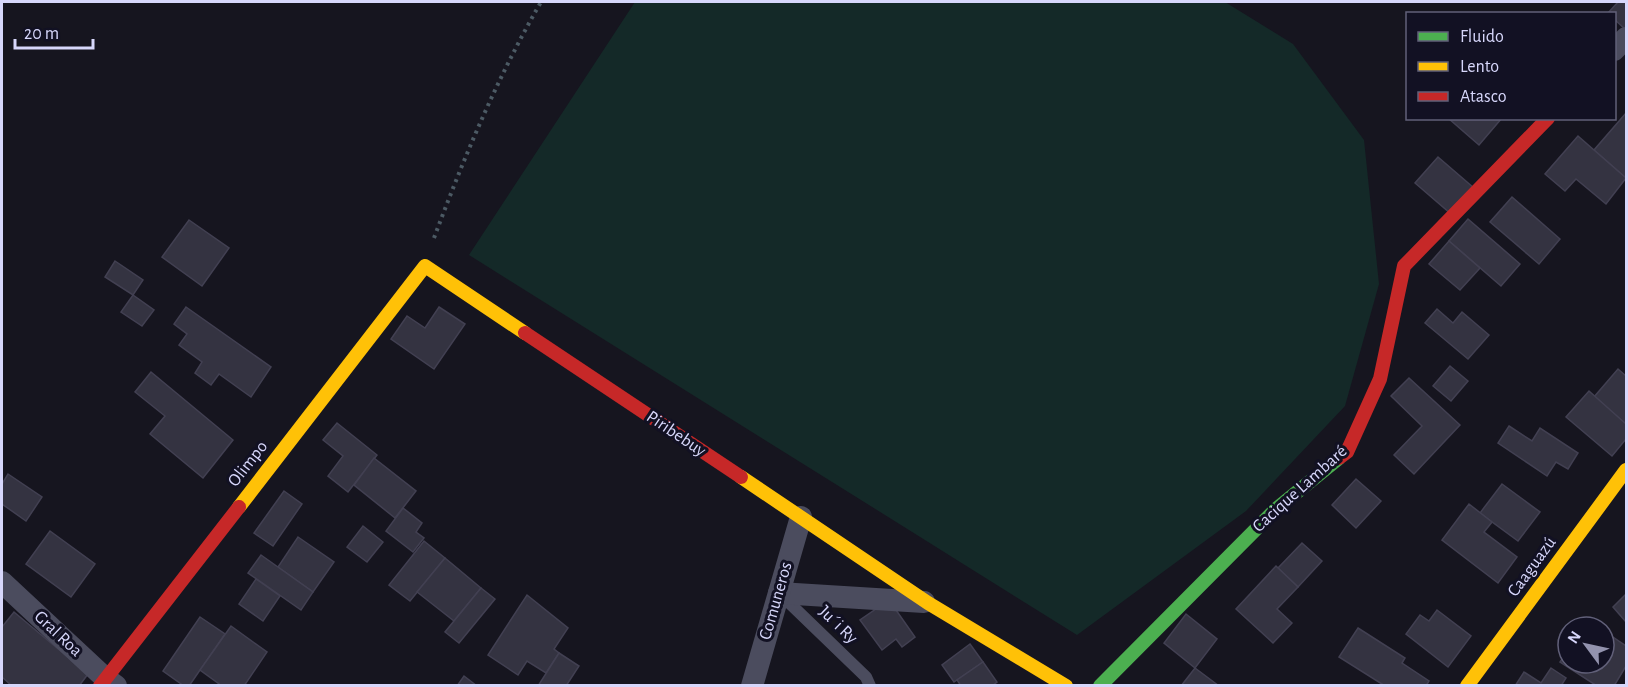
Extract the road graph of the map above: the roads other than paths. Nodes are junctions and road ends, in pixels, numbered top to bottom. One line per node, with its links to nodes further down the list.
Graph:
1 (1546, 120): 12 (street, Cacique Lambaré)
2 (425, 266): 4 (street, Piribebuy); 8 (street, Olimpo)
3 (1626, 470): 13 (street, Caaguazú)
4 (801, 518): 6 (street, Comuneros); 7 (street, Piribebuy)
5 (2, 582): 8 (street, Gral Roa)
6 (779, 593): 7 (street, Piribebuy); 9 (street, Comuneros); 10 (lane, Ju´i Ry)
7 (928, 603): 11 (street, Piribebuy)
8 (107, 683)
9 (752, 686)
10 (870, 686)
11 (1066, 686)
12 (1100, 686)
13 (1467, 686)

